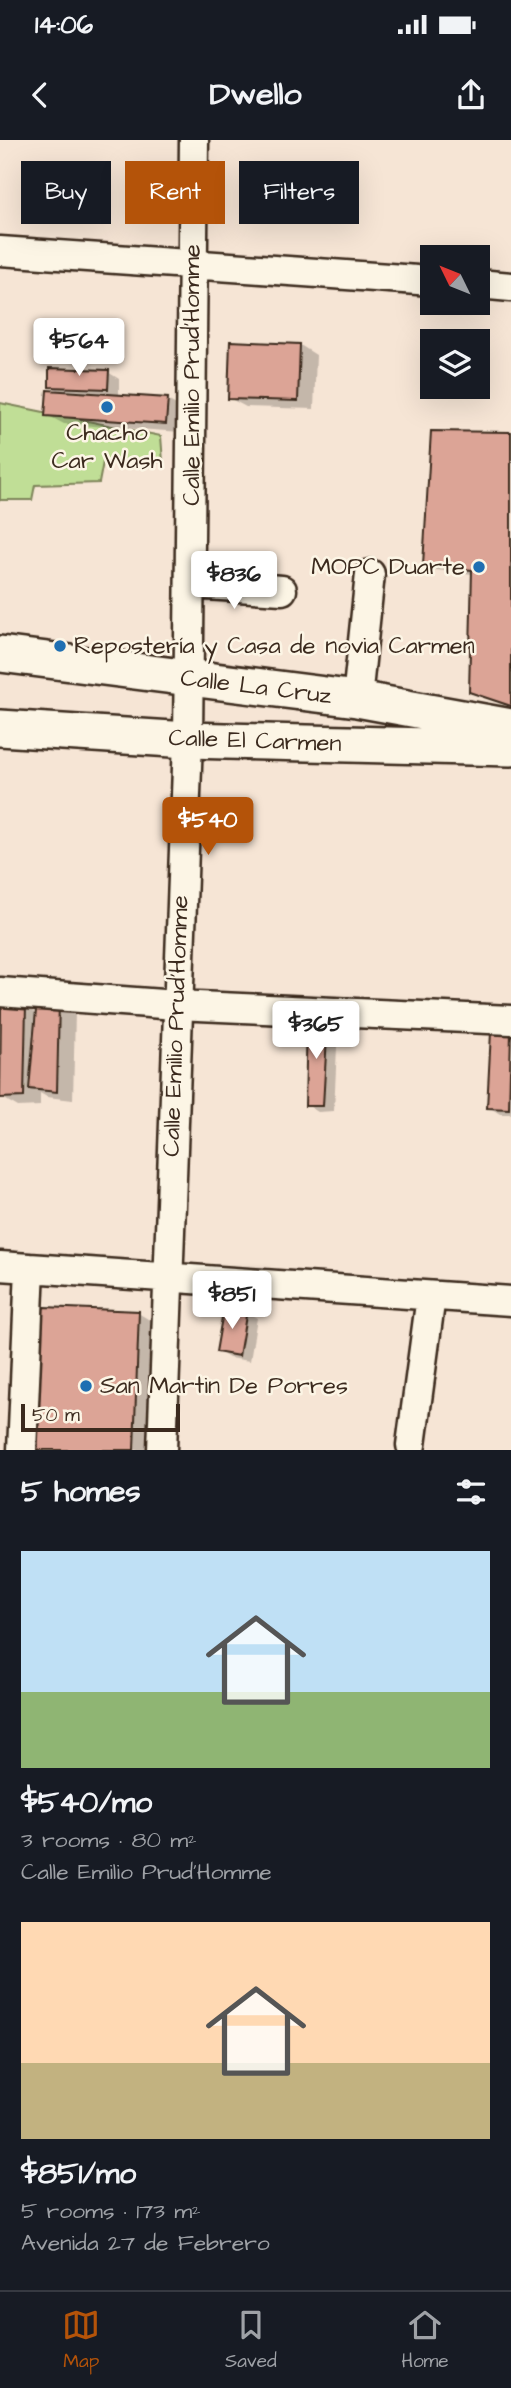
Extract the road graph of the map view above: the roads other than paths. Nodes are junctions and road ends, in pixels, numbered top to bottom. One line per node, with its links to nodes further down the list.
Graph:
1 (194, 140): 3 (street, Calle Emilio Prud'Homme)
2 (0, 251): 3 (street)
3 (192, 264): 4 (street); 8 (street, Calle Emilio Prud'Homme)
4 (420, 280)
5 (490, 285): 6 (street)
6 (511, 286)
7 (370, 574): 12 (street)
8 (190, 584): 9 (street); 11 (street, Calle Emilio Prud'Homme)
9 (282, 590)
10 (0, 654): 11 (main road, Calle La Cruz)
11 (190, 679): 12 (main road, Calle La Cruz); 15 (street, Calle Emilio Prud'Homme)
12 (357, 699): 13 (main road, Calle La Cruz)
13 (511, 727)
14 (0, 728): 15 (main road, Calle El Carmen)
15 (188, 740): 16 (main road, Calle El Carmen); 18 (street, Calle Emilio Prud'Homme)
16 (511, 748)
17 (0, 992): 18 (street)
18 (176, 1005): 19 (street); 22 (street, Calle Emilio Prud'Homme)
19 (511, 1020)
20 (0, 1266): 21 (street)
21 (30, 1268): 22 (street); 26 (street)
22 (167, 1278): 23 (street); 27 (street, Calle Emilio Prud'Homme)
23 (431, 1296): 24 (street); 25 (street)
24 (511, 1301)
25 (411, 1446)
26 (22, 1450)
27 (162, 1450)

